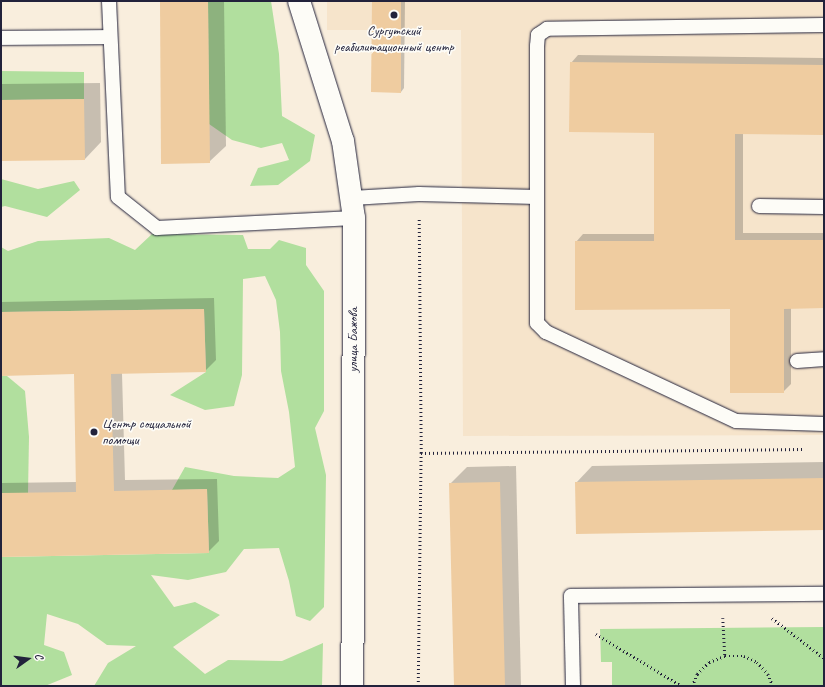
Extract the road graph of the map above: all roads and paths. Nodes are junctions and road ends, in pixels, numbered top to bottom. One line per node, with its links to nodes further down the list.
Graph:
1 (109, 1): 4 (lane)
2 (299, 1): 10 (street, улица Бажова)
3 (824, 25): 7 (lane)
4 (110, 37): 5 (lane); 10 (lane)
5 (1, 38)
6 (419, 194): 7 (lane); 10 (lane); 15 (path)
7 (537, 197): 13 (lane)
8 (759, 206): 9 (lane)
9 (824, 206)
10 (353, 208): 22 (street, улица Бажова)
11 (824, 360): 12 (lane)
12 (797, 361)
13 (824, 424)
14 (808, 449): 15 (path)
15 (421, 453): 23 (path)
16 (824, 594): 18 (lane)
17 (722, 595): 18 (lane); 19 (lane); 20 (path)
18 (740, 595): 21 (path)
19 (572, 620): 24 (lane); 25 (path)
20 (725, 656): 26 (path); 27 (path)
21 (824, 658)
22 (352, 686)
23 (418, 686)
24 (573, 686)
25 (682, 686)
26 (692, 686)
27 (773, 686)

